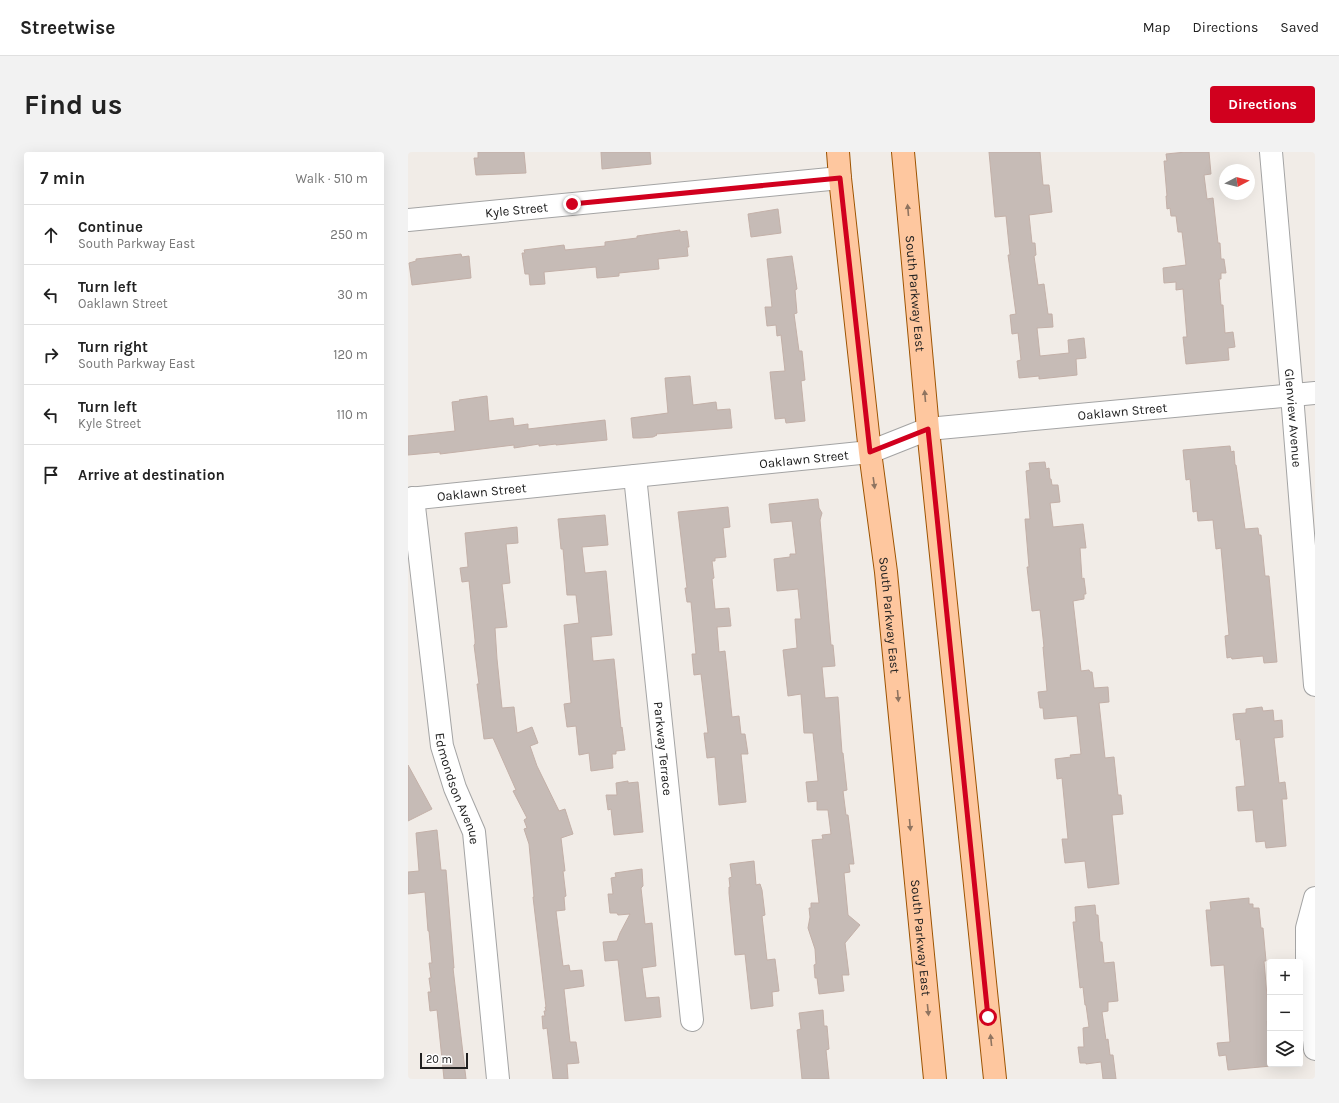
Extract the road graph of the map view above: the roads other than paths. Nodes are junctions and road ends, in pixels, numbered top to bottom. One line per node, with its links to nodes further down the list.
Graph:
1 (838, 152): 4 (main road, South Parkway East)
2 (903, 152): 8 (main road, South Parkway East, one-way to 2)
3 (1271, 152): 7 (street, Glenview Avenue)
4 (840, 178): 5 (street, Kyle Street); 9 (main road, South Parkway East)
5 (408, 220)
6 (1315, 393): 7 (street, Oaklawn Street)
7 (1292, 395): 8 (street, Oaklawn Street); 12 (street, Glenview Avenue)
8 (928, 429): 9 (street, Oaklawn Street); 18 (main road, South Parkway East, one-way to 8)
9 (870, 452): 10 (street, Oaklawn Street); 17 (main road, South Parkway East, one-way to 17)
10 (634, 476): 11 (street, Oaklawn Street); 14 (street, Parkway Terrace)
11 (411, 499): 16 (street, Edmondson Avenue)
12 (1315, 685)
13 (1315, 898): 15 (street)
14 (692, 1020)
15 (1315, 1049)
16 (498, 1079)
17 (935, 1079)
18 (995, 1079)

